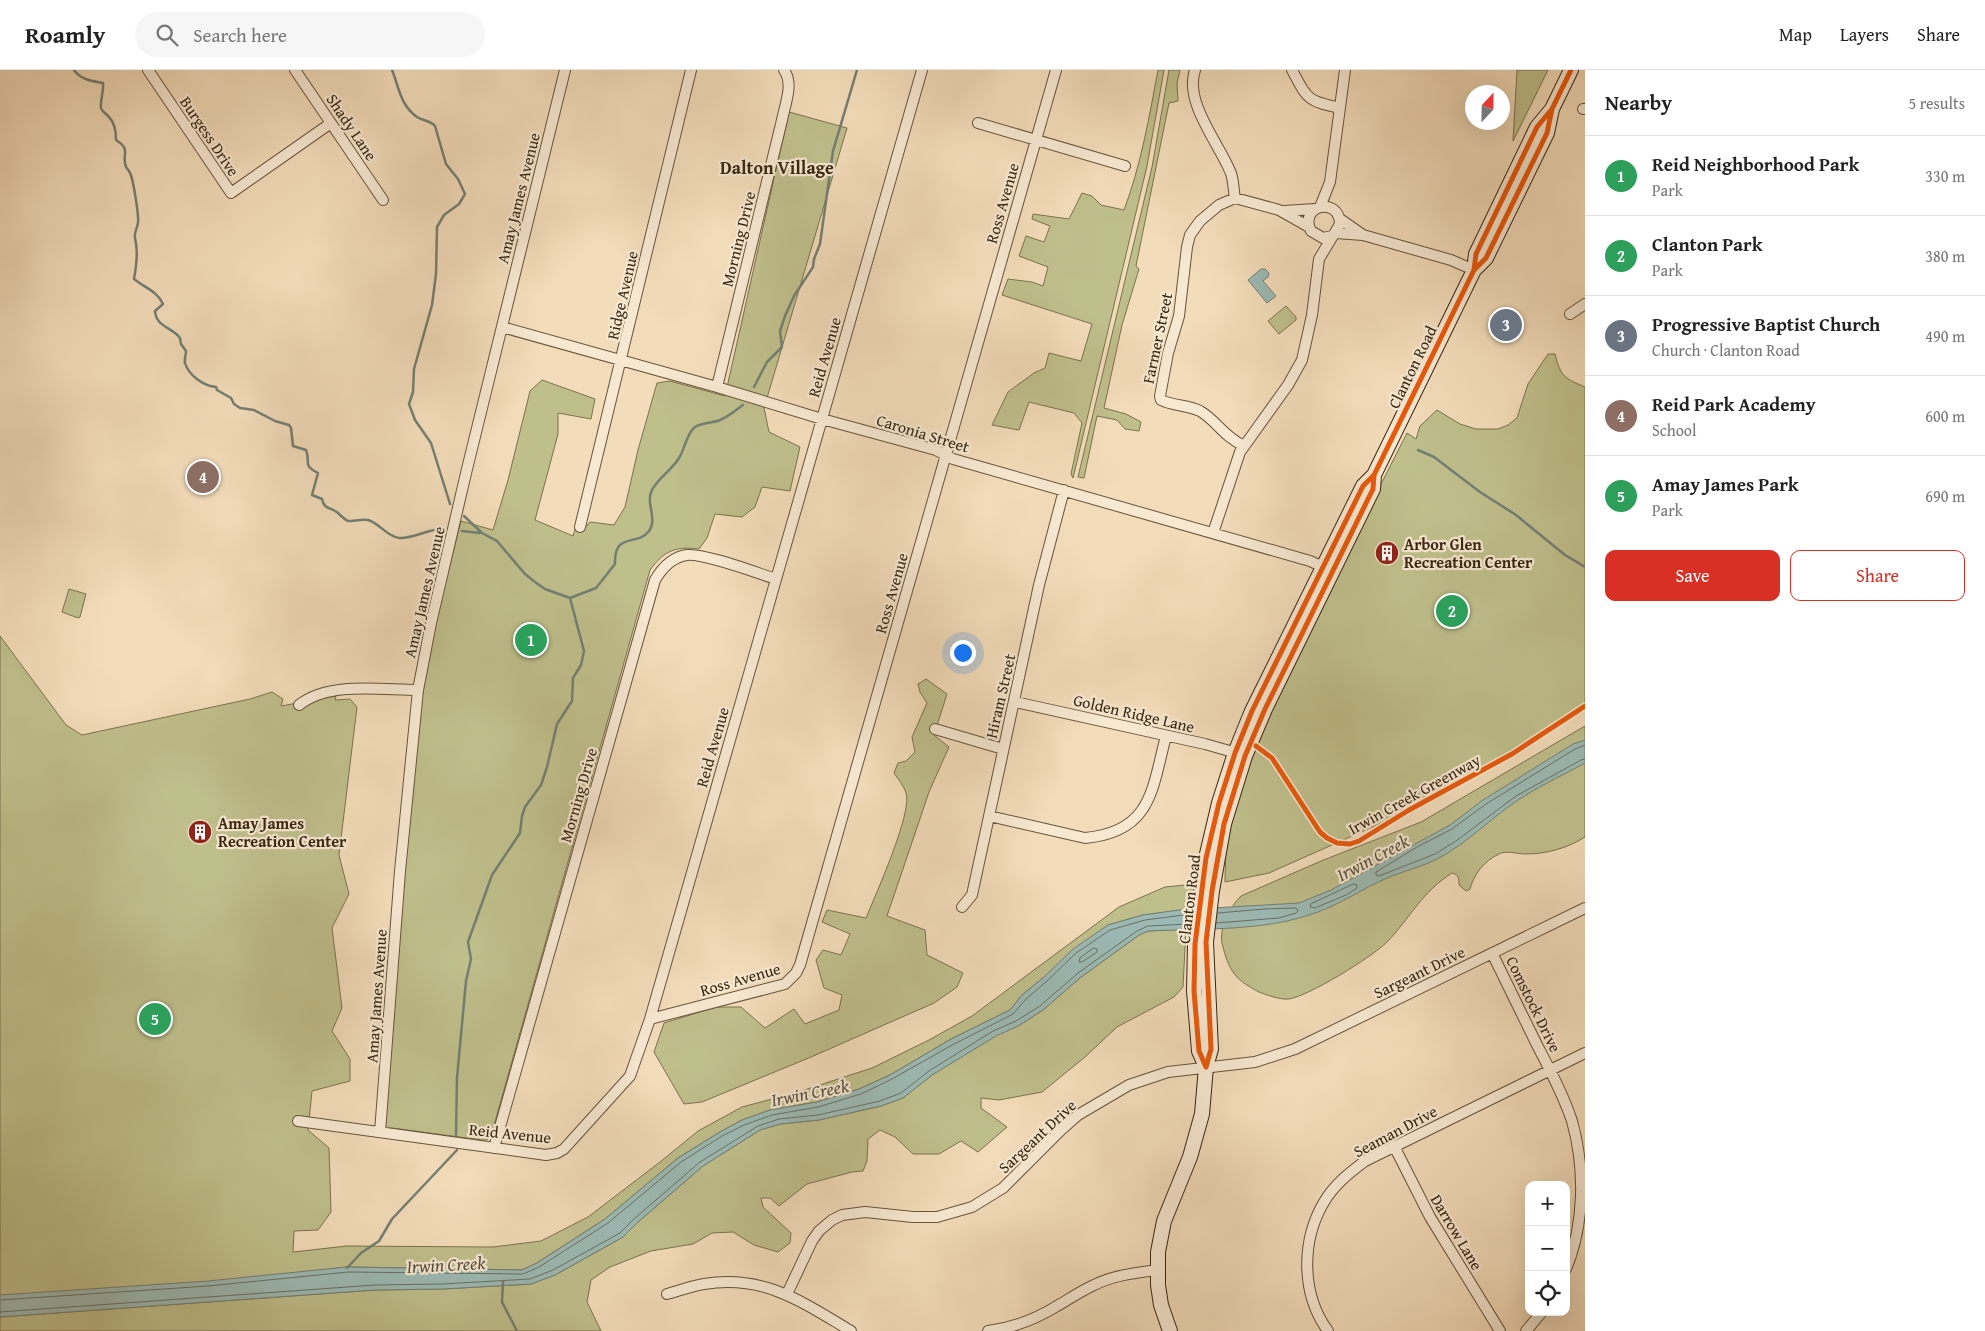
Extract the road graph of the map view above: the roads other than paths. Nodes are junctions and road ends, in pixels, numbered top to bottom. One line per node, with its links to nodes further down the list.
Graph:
1 (148, 70): 13 (street, Burgess Drive)
2 (296, 70): 13 (street, Shady Lane)
3 (565, 70): 30 (street, Amay James Avenue)
4 (691, 70): 31 (street, Ridge Avenue)
5 (784, 70): 32 (street, Morning Drive)
6 (922, 70): 33 (street, Reid Avenue)
7 (1056, 70): 15 (street, Ross Avenue)
8 (1195, 70): 18 (street)
9 (1292, 70): 12 (street)
10 (1345, 70): 12 (street)
11 (1571, 70): 27 (main road, Clanton Road)
12 (1340, 108): 17 (street)
13 (331, 123): 19 (street, Shady Lane)
14 (978, 124): 15 (street)
15 (1036, 141): 16 (street); 35 (street, Ross Avenue)
16 (1125, 166)
17 (1330, 182): 20 (street); 22 (street)
18 (1236, 198): 21 (street); 34 (street, Farmer Street)
19 (383, 200)
20 (1318, 208): 21 (street); 22 (street); 23 (street)
21 (1282, 211): 23 (street)
22 (1337, 214): 24 (street); 25 (street)
23 (1312, 231): 24 (street); 26 (street)
24 (1334, 235): 25 (street); 26 (street)
25 (1363, 235): 27 (street)
26 (1319, 259): 34 (street)
27 (1474, 270): 39 (main road, Clanton Road)
28 (1585, 304): 29 (street)
29 (1570, 314)
30 (502, 327): 31 (street, Caronia Street); 41 (street, Amay James Avenue)
31 (622, 360): 32 (street, Caronia Street); 37 (street, Ridge Avenue)
32 (717, 387): 33 (street, Caronia Street)
33 (822, 419): 35 (street, Caronia Street); 40 (street, Reid Avenue)
34 (1244, 446): 38 (street)
35 (946, 455): 36 (street, Caronia Street); 52 (street, Ross Avenue)
36 (1064, 490): 38 (street, Caronia Street); 42 (street, Hiram Street)
37 (580, 527)
38 (1214, 533): 39 (street, Caronia Street)
39 (1328, 569): 47 (main road, Clanton Road)
40 (776, 579): 52 (street, Reid Avenue); 59 (street, Morning Drive)
41 (418, 690): 43 (street); 57 (street, Amay James Avenue)
42 (1015, 702): 45 (street, Golden Ridge Lane); 46 (street, Hiram Street)
43 (299, 705)
44 (935, 729): 46 (street)
45 (1166, 736): 47 (street, Golden Ridge Lane); 48 (street)
46 (1003, 749): 48 (street, Hiram Street)
47 (1240, 755): 54 (main road, Clanton Road)
48 (989, 816): 49 (street, Hiram Street)
49 (962, 906)
50 (1585, 908): 51 (street, Sargeant Drive)
51 (1492, 953): 54 (street, Sargeant Drive); 55 (street, Comstock Drive)
52 (650, 1019): 59 (street, Reid Avenue)
53 (1585, 1053): 55 (street, Seaman Drive)
54 (1206, 1067): 61 (main road, Clanton Road); 63 (street, Sargeant Drive)
55 (1550, 1070): 58 (street, Seaman Drive); 60 (street, Comstock Drive)
56 (298, 1121): 57 (street, Reid Avenue)
57 (380, 1132): 59 (street, Reid Avenue)
58 (1394, 1146): 68 (street, Seaman Drive); 69 (street, Darrow Lane)
59 (494, 1148)
60 (1570, 1258)
61 (1157, 1270): 66 (street); 67 (main road, Clanton Road)
62 (667, 1294): 63 (street)
63 (788, 1294): 65 (street)
64 (1539, 1316): 70 (street)
65 (851, 1331)
66 (988, 1331)
67 (1170, 1331)
68 (1328, 1331)
69 (1500, 1331)
70 (1526, 1331)

